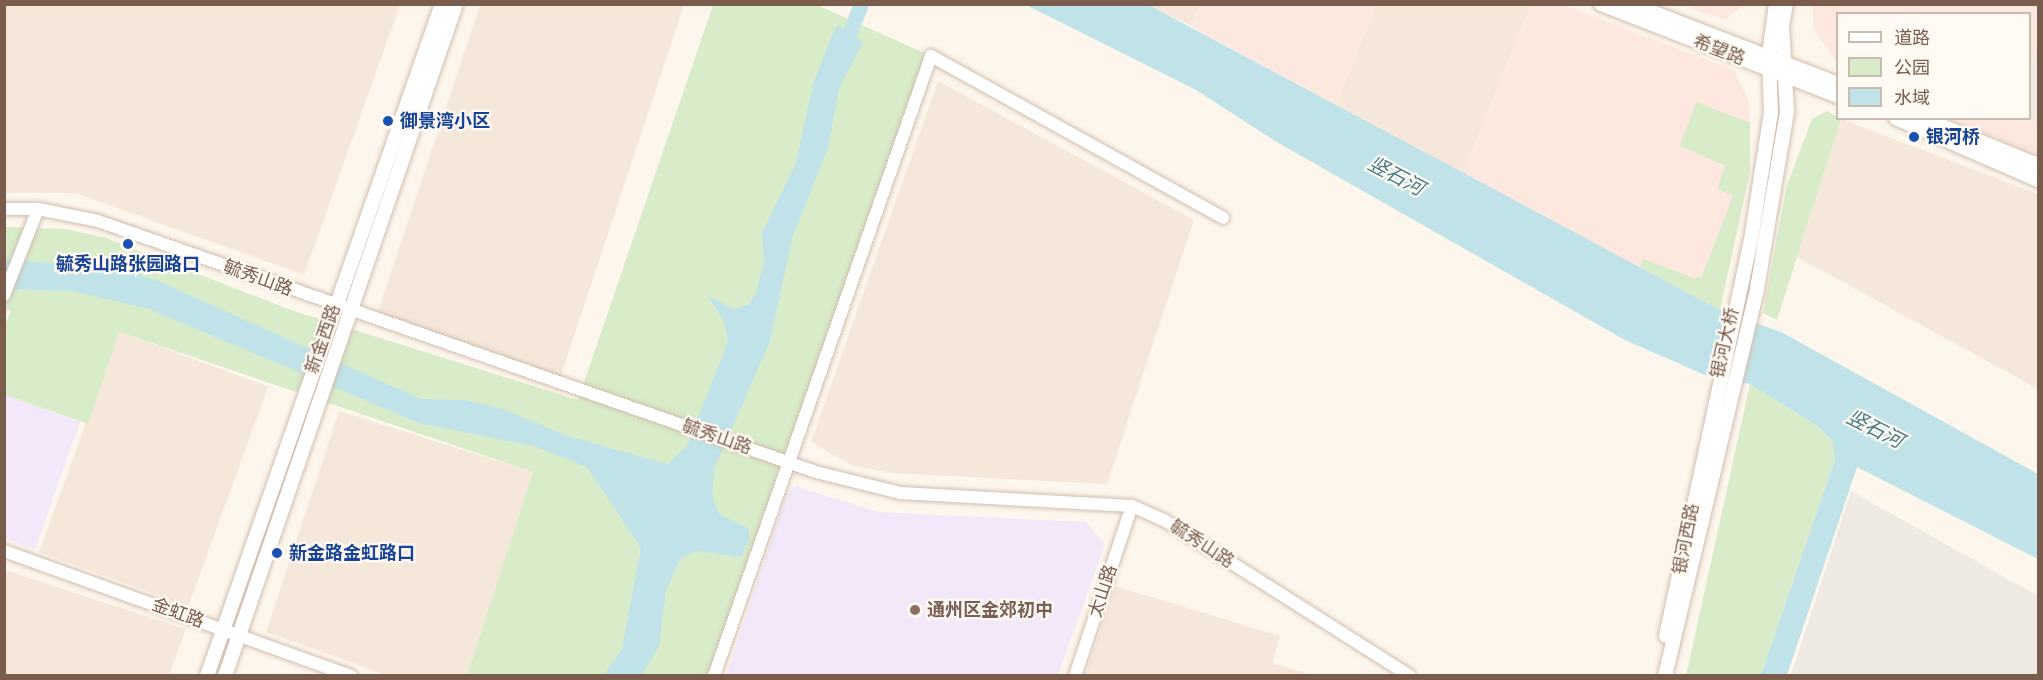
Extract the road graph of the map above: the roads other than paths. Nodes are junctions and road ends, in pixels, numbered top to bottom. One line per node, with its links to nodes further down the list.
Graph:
1 (442, 4): 21 (main road, 新金西路)
2 (456, 4): 22 (main road, 新金西路)
3 (1601, 4): 9 (main road, 希望路)
4 (1631, 4): 7 (main road, 希望路)
5 (1776, 4): 7 (main road)
6 (1786, 4): 8 (main road)
7 (1769, 55): 8 (main road, 希望路); 9 (main road)
8 (1785, 61): 10 (main road); 11 (main road, 希望路)
9 (1770, 69): 10 (main road, 希望路); 23 (main road, 银河大桥)
10 (1786, 77): 12 (main road, 希望路); 24 (main road, 银河大桥)
11 (1836, 83)
12 (1836, 95)
13 (1901, 120): 16 (main road)
14 (1927, 120): 15 (main road)
15 (2038, 165)
16 (2038, 180)
17 (38, 208): 18 (street, 毓秀山路); 20 (street); 21 (street, 毓秀山路)
18 (4, 209)
19 (1223, 218): 25 (street)
20 (4, 295)
21 (335, 305): 22 (street, 毓秀山路); 28 (main road, 新金西路)
22 (352, 312): 25 (street, 毓秀山路); 29 (main road, 新金西路)
23 (1712, 402): 36 (main road, 银河西路)
24 (1732, 406): 37 (main road, 银河西路)
25 (788, 463): 26 (street, 毓秀山路); 33 (street)
26 (1132, 506): 34 (street, 太山路); 35 (street, 毓秀山路)
27 (4, 551): 28 (street, 金虹路)
28 (223, 630): 29 (street, 金虹路); 30 (main road, 新金西路)
29 (239, 634): 31 (main road, 新金西路); 32 (street, 金虹路)
30 (207, 675)
31 (225, 675)
32 (351, 675)
33 (714, 675)
34 (1075, 675)
35 (1410, 675)
36 (1656, 675)
37 (1665, 675)

